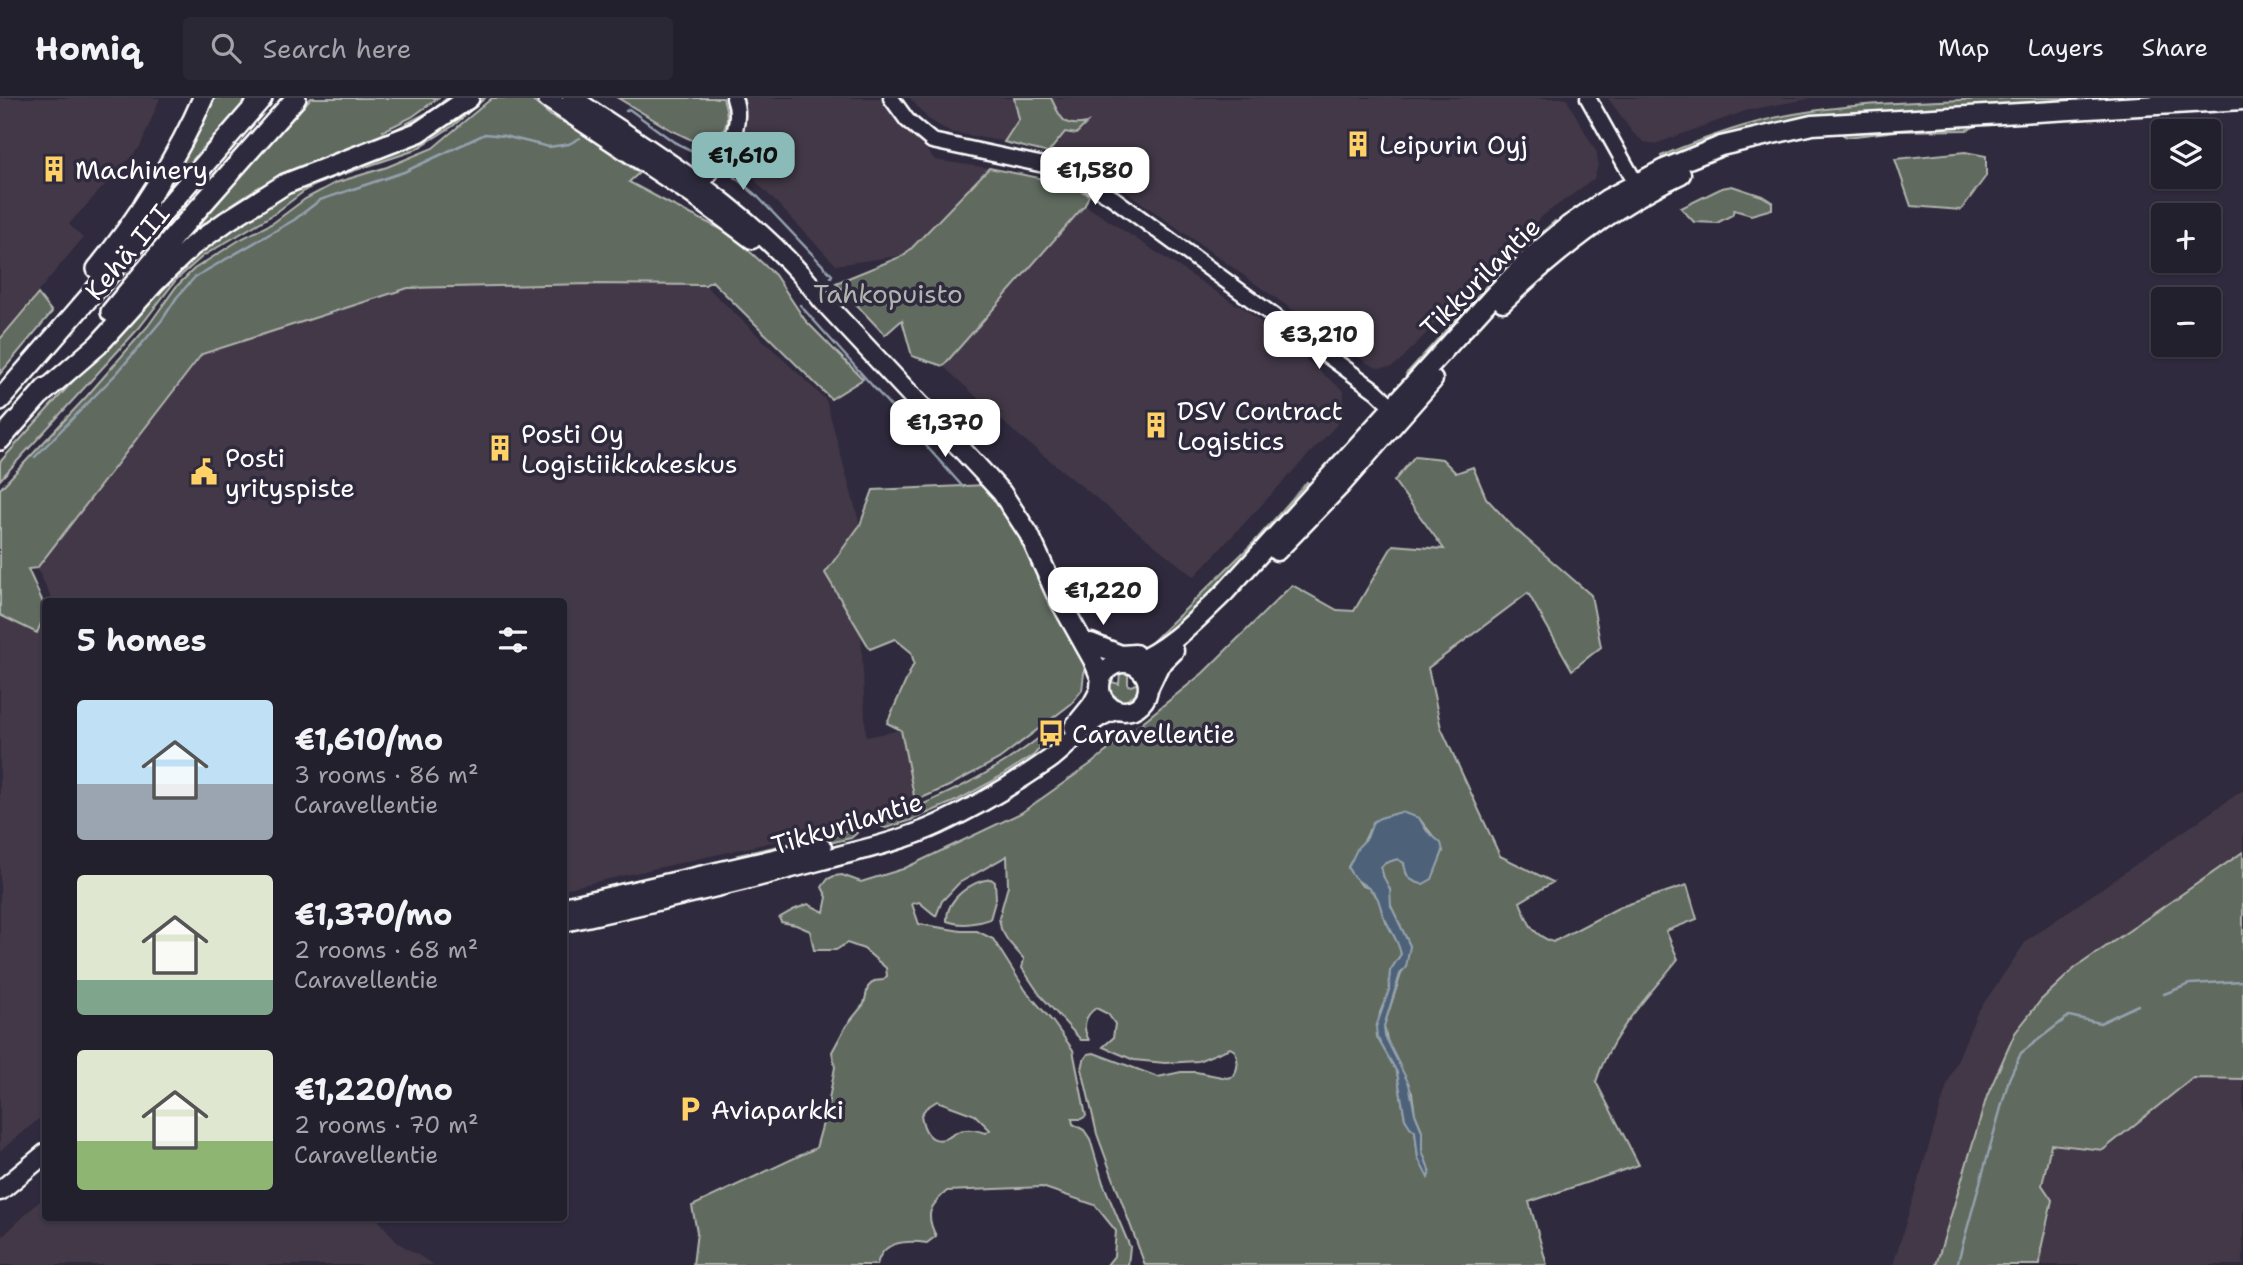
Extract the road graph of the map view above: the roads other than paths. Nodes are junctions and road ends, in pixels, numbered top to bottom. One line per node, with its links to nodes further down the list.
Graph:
1 (203, 98): 13 (highway)
2 (262, 98): 13 (highway, Kehä III)
3 (296, 98): 14 (highway, Kehä III)
4 (469, 98): 14 (highway)
5 (547, 98): 12 (main road)
6 (572, 98): 12 (main road)
7 (734, 98): 12 (street)
8 (891, 98): 16 (street)
9 (1588, 98): 11 (street)
10 (2243, 100): 11 (main road, Tikkurilantie)
11 (1638, 189): 16 (main road, Tikkurilantie)
12 (697, 190): 18 (main road)
13 (34, 362): 15 (highway, Kehä III)
14 (39, 396): 17 (highway, Kehä III)
15 (0, 400)
16 (1398, 412): 20 (main road, Tikkurilantie); 23 (main road, Tikkurilantie)
17 (0, 440)
18 (1068, 617): 19 (main road); 22 (main road)
19 (1091, 643): 20 (main road); 21 (main road)
20 (1162, 650): 21 (main road, Tikkurilantie)
21 (1126, 663): 22 (main road); 23 (main road)
22 (1100, 685): 24 (main road); 25 (main road, Tikkurilantie)
23 (1149, 687): 24 (main road)
24 (1117, 710): 26 (main road, Tikkurilantie)
25 (567, 906)
26 (567, 921)
27 (42, 1142): 29 (main road)
28 (42, 1156): 30 (main road)
29 (0, 1175)
30 (0, 1191)

